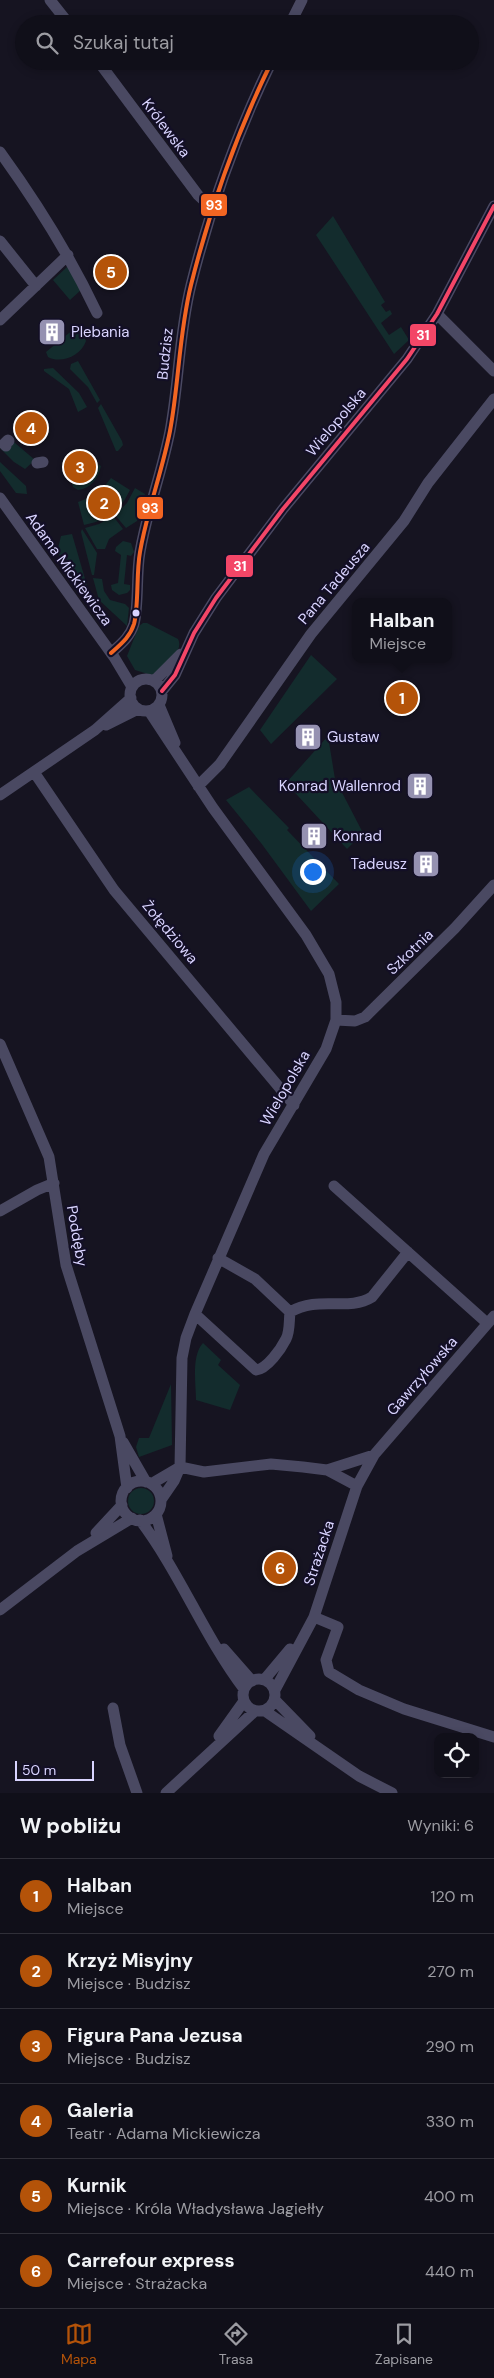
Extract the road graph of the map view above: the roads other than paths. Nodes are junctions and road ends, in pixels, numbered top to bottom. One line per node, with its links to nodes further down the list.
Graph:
1 (50, 0): 3 (street)
2 (302, 0): 4 (street)
3 (62, 15)
4 (294, 15)
5 (105, 70): 9 (street, Królewska)
6 (268, 70): 9 (street, Budzisz)
7 (0, 152): 11 (street)
8 (494, 206): 14 (street, Wielopolska)
9 (213, 208): 20 (street, Budzisz)
10 (0, 241): 12 (street)
11 (68, 255): 12 (street); 13 (street)
12 (36, 286): 15 (street)
13 (96, 313)
14 (437, 314): 16 (street); 19 (street, Wielopolska)
15 (0, 320)
16 (494, 372)
17 (494, 399): 29 (street, Pana Tadeusza)
18 (0, 498): 20 (street, Adama Mickiewicza)
19 (187, 648): 21 (street, Wielopolska); 23 (street, Wielopolska)
20 (113, 655): 22 (street, Adama Mickiewicza)
21 (154, 681): 22 (street); 23 (street)
22 (134, 689): 25 (street); 26 (street)
23 (162, 691): 24 (street)
24 (159, 705): 25 (street); 27 (street, Wielopolska)
25 (143, 710): 26 (street); 27 (street, Wielopolska)
26 (95, 730): 28 (street)
27 (180, 756): 29 (street, Wielopolska)
28 (34, 772): 30 (street); 34 (street, Żołędziowa)
29 (198, 786): 32 (street, Wielopolska)
30 (0, 794)
31 (494, 885): 32 (street, Szkotnia)
32 (336, 1020): 34 (street, Wielopolska)
33 (0, 1044): 35 (street, Poddęby)
34 (294, 1105): 39 (street, Wielopolska)
35 (54, 1183): 37 (street); 43 (street, Poddęby)
36 (334, 1186): 38 (street)
37 (0, 1211)
38 (408, 1252): 40 (street); 42 (street)
39 (218, 1258): 40 (street); 41 (street, Wielopolska)
40 (290, 1312): 41 (street)
41 (194, 1314): 45 (street, Wielopolska)
42 (490, 1319): 44 (street, Gawrzyłowska)
43 (120, 1436): 47 (street, Poddęby); 49 (street, Poddęby)
44 (374, 1455): 46 (street); 48 (street, Gawrzyłowska)
45 (180, 1467): 46 (street); 47 (street); 50 (street, Wielopolska)
46 (327, 1470): 48 (street)
47 (148, 1483): 49 (street); 50 (street)
48 (357, 1486): 57 (street, Strażacka)
49 (127, 1488): 51 (street)
50 (161, 1500): 52 (street)
51 (122, 1505): 53 (street); 54 (street)
52 (156, 1514): 53 (street); 55 (street)
53 (136, 1519): 54 (street); 55 (street)
54 (77, 1551): 56 (street)
55 (169, 1562): 58 (street)
56 (0, 1610)
57 (314, 1617): 59 (street, Strażacka); 65 (street)
58 (199, 1619): 60 (street); 61 (street)
59 (307, 1629): 60 (street, Strażacka); 62 (street, Strażacka)
60 (258, 1680): 61 (street, Strażacka); 62 (street)
61 (244, 1695): 64 (street); 67 (street)
62 (275, 1695): 64 (street, Strażacka); 66 (street)
63 (113, 1708): 68 (street)
64 (260, 1711): 66 (street); 67 (street)
65 (494, 1737)
66 (325, 1752): 70 (street)
67 (191, 1770): 69 (street)
68 (137, 1793)
69 (166, 1793)
70 (392, 1793)

